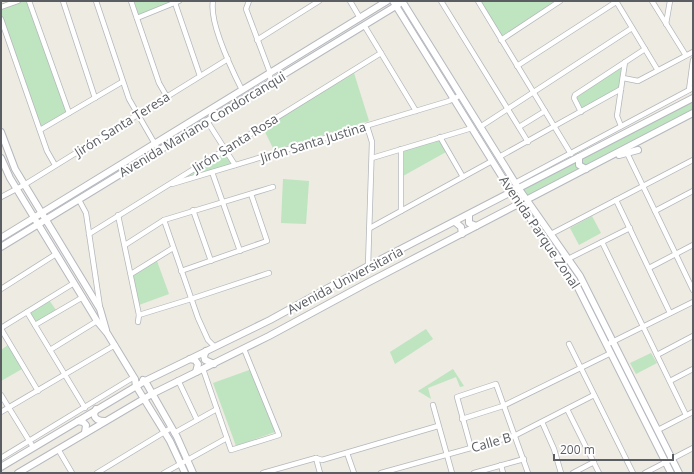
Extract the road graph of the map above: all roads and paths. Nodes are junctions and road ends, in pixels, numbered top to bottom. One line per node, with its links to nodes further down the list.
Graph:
1 (18, 1): 21 (street)
2 (29, 1): 60 (street)
3 (63, 1): 53 (street)
4 (96, 1): 45 (street)
5 (131, 1): 24 (street)
6 (207, 1): 22 (street)
7 (213, 1): 22 (street)
8 (249, 1): 31 (street)
9 (319, 1): 31 (street)
10 (350, 1): 25 (street)
11 (387, 1): 23 (main road, Avenida Mariano Condorcanqui)
12 (403, 1): 20 (main road, Avenida Mariano Condorcanqui); 51 (main road, Avenida Parque Zonal)
13 (441, 1): 56 (street)
14 (478, 1): 32 (street)
15 (560, 1): 32 (street)
16 (616, 1): 30 (street); 40 (street)
17 (652, 1): 28 (street)
18 (670, 1): 28 (street)
19 (177, 2): 24 (street); 43 (street)
20 (395, 3): 27 (main road, Avenida Mariano Condorcanqui); 55 (main road, Avenida Parque Zonal)
21 (1, 7)
22 (212, 8): 37 (street)
23 (366, 14): 25 (main road, Avenida Mariano Condorcanqui); 27 (main road)
24 (137, 18): 52 (street)
25 (360, 18): 42 (main road, Avenida Mariano Condorcanqui)
26 (1, 19): 70 (street)
27 (370, 21): 29 (main road, Avenida Mariano Condorcanqui)
28 (666, 24): 36 (street)
29 (364, 25): 35 (street); 46 (main road, Avenida Mariano Condorcanqui)
30 (632, 28): 33 (street); 50 (street)
31 (257, 40): 42 (street)
32 (501, 40): 40 (street)
33 (645, 49): 39 (street); 41 (street)
34 (693, 52): 36 (street)
35 (381, 53): 57 (street); 75 (street, Jirón Santa Rosa)
36 (686, 54): 41 (street)
37 (228, 59): 43 (street, Jirón Santa Teresa); 49 (street)
38 (693, 60): 48 (street)
39 (625, 62): 44 (street); 59 (street)
40 (517, 66): 50 (street)
41 (657, 69): 44 (street)
42 (270, 74): 46 (street); 49 (main road, Avenida Mariano Condorcanqui)
43 (200, 76): 52 (street, Jirón Santa Teresa)
44 (623, 78): 47 (street)
45 (122, 82): 53 (street); 62 (street)
46 (271, 82): 63 (main road, Avenida Mariano Condorcanqui)
47 (621, 89): 59 (street); 65 (street)
48 (691, 89): 65 (street)
49 (242, 90): 74 (main road, Avenida Mariano Condorcanqui)
50 (533, 92): 56 (street); 58 (street)
51 (461, 95): 55 (street, Jirón Santa Justina); 66 (main road, Avenida Parque Zonal)
52 (167, 97): 62 (street, Jirón Santa Teresa)
53 (95, 98): 60 (street)
54 (693, 98): 82 (main road, Avenida Universitaria)
55 (454, 99): 57 (street, Jirón Santa Justina); 69 (main road, Avenida Parque Zonal)
56 (507, 109): 66 (street); 67 (street)
57 (416, 111): 64 (street, Jirón Santa Justina)
58 (545, 111): 67 (street); 68 (street)
59 (581, 112): 68 (street)
60 (69, 113): 70 (street)
61 (693, 113): 85 (main road, Avenida Universitaria)
62 (138, 115): 74 (street); 89 (street, Jirón Santa Teresa)
63 (207, 121): 75 (street); 78 (main road, Avenida Mariano Condorcanqui)
64 (367, 126): 84 (street); 88 (street, Jirón Santa Justina)
65 (621, 126): 79 (street)
66 (480, 127): 81 (main road, Avenida Parque Zonal)
67 (518, 127): 73 (street)
68 (554, 127): 73 (street); 79 (street)
69 (472, 128): 72 (street); 87 (main road, Avenida Parque Zonal)
70 (40, 130): 89 (street)
71 (1, 132): 96 (main road)
72 (440, 138): 76 (street); 93 (street)
73 (528, 142): 81 (street)
74 (155, 144): 78 (street); 114 (main road, Avenida Mariano Condorcanqui)
75 (225, 149): 88 (street); 97 (street, Jirón Santa Rosa)
76 (401, 149): 84 (street); 112 (street)
77 (638, 150): 85 (main road)
78 (159, 151): 106 (main road, Avenida Mariano Condorcanqui)
79 (570, 154): 95 (street)
80 (628, 155): 98 (street)
81 (499, 157): 95 (main road, Avenida Parque Zonal)
82 (579, 157): 90 (main road, Avenida Universitaria); 91 (main road)
83 (1, 158): 100 (main road)
84 (372, 158): 123 (street)
85 (608, 158): 91 (main road, Avenida Universitaria)
86 (693, 160): 98 (street)
87 (492, 161): 93 (street); 103 (main road, Avenida Parque Zonal)
88 (234, 165): 92 (street, Jirón Santa Justina)
89 (55, 166): 96 (street, Jirón Santa Teresa)
90 (562, 166): 94 (main road); 101 (main road, Avenida Universitaria)
91 (586, 169): 94 (main road, Avenida Universitaria)
92 (212, 172): 97 (street, Jirón Santa Justina); 109 (street)
93 (463, 177): 112 (street)
94 (569, 178): 107 (main road, Avenida Universitaria)
95 (515, 183): 101 (main road, Avenida Parque Zonal)
96 (24, 185): 100 (street, Jirón Santa Teresa); 114 (main road)
97 (165, 186): 115 (street, Jirón Santa Rosa)
98 (643, 186): 108 (street); 113 (street)
99 (273, 187): 104 (street)
100 (16, 189): 105 (street, Jirón Santa Teresa); 117 (main road)
101 (519, 189): 103 (main road, Avenida Universitaria); 107 (main road, Avenida Parque Zonal)
102 (693, 191): 113 (street)
103 (512, 193): 110 (main road, Avenida Parque Zonal); 116 (main road, Avenida Universitaria)
104 (251, 194): 109 (street); 134 (street)
105 (1, 197)
106 (79, 200): 118 (main road, Avenida Mariano Condorcanqui); 125 (street)
107 (527, 200): 110 (main road, Avenida Universitaria); 127 (main road, Avenida Parque Zonal)
108 (616, 200): 124 (street); 127 (street)
109 (222, 202): 111 (street); 134 (street)
110 (520, 204): 122 (main road, Avenida Universitaria); 163 (main road, Avenida Parque Zonal)
111 (193, 210): 119 (street); 138 (street)
112 (400, 211): 123 (street)
113 (655, 211): 136 (street)
114 (41, 213): 117 (main road, Avenida Mariano Condorcanqui); 118 (main road)
115 (118, 215): 125 (street, Jirón Santa Rosa); 130 (street)
116 (469, 215): 120 (main road, Avenida Universitaria); 122 (main road)
117 (34, 218): 121 (main road); 128 (main road, Avenida Mariano Condorcanqui)
118 (46, 220): 121 (main road, Avenida Mariano Condorcanqui); 150 (main road)
119 (164, 220): 130 (street); 133 (street)
120 (455, 222): 126 (main road); 139 (main road, Avenida Universitaria)
121 (38, 225): 132 (main road, Avenida Mariano Condorcanqui); 135 (main road)
122 (476, 226): 126 (main road, Avenida Universitaria)
123 (370, 228): 139 (street)
124 (630, 228): 129 (street); 140 (street)
125 (88, 234): 150 (street)
126 (462, 234): 166 (main road, Avenida Universitaria)
127 (551, 234): 137 (main road, Avenida Parque Zonal)
128 (1, 238)
129 (602, 242): 137 (street); 157 (street)
130 (125, 245): 143 (street)
131 (693, 245): 136 (street)
132 (1, 247)
133 (173, 248): 141 (street); 143 (street)
134 (240, 252): 138 (street)
135 (56, 254): 144 (main road); 145 (street)
136 (676, 254): 140 (street); 146 (street)
137 (568, 259): 161 (main road, Avenida Parque Zonal)
138 (211, 261): 141 (street)
139 (368, 266): 165 (main road, Avenida Universitaria)
140 (649, 268): 152 (street)
141 (181, 271): 148 (street)
142 (269, 273): 148 (street)
143 (131, 274): 153 (street)
144 (74, 283): 147 (main road); 151 (street)
145 (1, 289)
146 (693, 290)
147 (83, 297): 154 (main road); 156 (street)
148 (191, 299): 153 (street); 165 (street)
149 (693, 302): 152 (street)
150 (100, 309): 159 (main road)
151 (27, 312): 156 (street); 158 (street)
152 (670, 313): 157 (street)
153 (139, 315): 155 (street)
154 (97, 321): 159 (main road); 167 (street)
155 (138, 322)
156 (35, 325): 167 (street)
157 (643, 326): 161 (street); 170 (street)
158 (1, 329): 183 (street)
159 (107, 333): 164 (main road)
160 (693, 336): 170 (street)
161 (614, 341): 163 (street); 205 (main road, Avenida Parque Zonal)
162 (569, 344): 173 (street)
163 (607, 344): 169 (main road, Avenida Parque Zonal)
164 (115, 345): 177 (street); 178 (main road)
165 (215, 347): 168 (main road, Avenida Universitaria)
166 (244, 349): 172 (main road, Avenida Universitaria); 210 (street)
167 (50, 350): 177 (street)
168 (206, 351): 171 (main road, Avenida Universitaria); 172 (main road)
169 (611, 353): 173 (street); 226 (main road, Avenida Parque Zonal)
170 (657, 355): 181 (street)
171 (190, 359): 176 (main road); 180 (main road, Avenida Universitaria)
172 (214, 364): 174 (main road, Avenida Universitaria)
173 (581, 368): 185 (street); 189 (street)
174 (203, 369): 176 (main road, Avenida Universitaria); 192 (street)
175 (693, 369): 181 (street)
176 (196, 372): 179 (main road, Avenida Universitaria)
177 (65, 375): 183 (street); 191 (street)
178 (135, 378): 180 (main road); 182 (main road); 191 (street)
179 (178, 380): 184 (main road, Avenida Universitaria); 201 (street)
180 (145, 381): 182 (main road, Avenida Universitaria); 184 (main road)
181 (670, 381): 198 (street)
182 (136, 386): 187 (main road); 194 (main road, Avenida Universitaria)
183 (38, 391): 190 (street)
184 (152, 394): 187 (main road, Avenida Universitaria); 208 (main road)
185 (594, 394): 193 (street, Calle B); 246 (street)
186 (1, 395): 190 (street)
187 (144, 399): 202 (main road, Avenida Universitaria); 206 (main road)
188 (433, 405): 204 (street)
189 (503, 406): 199 (street); 199 (street); 209 (street)
190 (9, 408): 195 (street); 212 (street)
191 (85, 408): 196 (street)
192 (217, 409): 201 (street); 210 (street)
193 (567, 409): 203 (street, Calle B); 224 (street)
194 (96, 410): 200 (main road, Avenida Universitaria); 202 (main road)
195 (1, 412)
196 (78, 412): 200 (main road); 212 (street)
197 (693, 412): 198 (street)
198 (686, 415): 205 (street)
199 (462, 419): 214 (street)
200 (80, 420): 207 (main road); 213 (main road, Avenida Universitaria)
201 (197, 420): 208 (street)
202 (105, 421): 207 (main road, Avenida Universitaria)
203 (542, 422): 209 (street, Calle B); 243 (street)
204 (438, 426): 217 (street); 218 (street)
205 (658, 430): 222 (main road, Avenida Parque Zonal)
206 (165, 432): 208 (street); 211 (main road); 231 (street)
207 (85, 433): 216 (main road, Avenida Universitaria)
208 (174, 433): 211 (main road); 223 (main road)
209 (514, 436): 214 (street, Calle B); 221 (street)
210 (227, 438): 223 (street)
211 (170, 441): 225 (main road)
212 (30, 442): 213 (street); 219 (street)
213 (33, 448): 228 (main road, Avenida Universitaria)
214 (471, 448): 218 (street, Calle B)
215 (693, 448): 222 (street)
216 (58, 449): 229 (main road, Avenida Universitaria); 230 (street)
217 (347, 453): 220 (street); 237 (street)
218 (446, 454): 238 (street, Calle B); 239 (street)
219 (1, 458)
220 (316, 458): 235 (street); 236 (street)
221 (524, 459): 227 (street); 242 (street)
222 (672, 459): 226 (street); 249 (main road, Avenida Parque Zonal)
223 (188, 460): 225 (street); 234 (main road)
224 (594, 462): 244 (street); 245 (street)
225 (181, 463): 232 (street); 233 (main road)
226 (666, 463): 247 (street); 248 (main road, Avenida Parque Zonal)
227 (501, 465): 240 (street); 241 (street)
228 (1, 467)
229 (18, 473)
230 (72, 473)
231 (97, 473)
232 (164, 473)
233 (185, 473)
234 (193, 473)
235 (263, 473)
236 (320, 473)
237 (354, 473)
238 (381, 473)
239 (452, 473)
240 (476, 473)
241 (504, 473)
242 (528, 473)
243 (561, 473)
244 (573, 473)
245 (599, 473)
246 (634, 473)
247 (645, 473)
248 (671, 473)
249 (679, 473)

